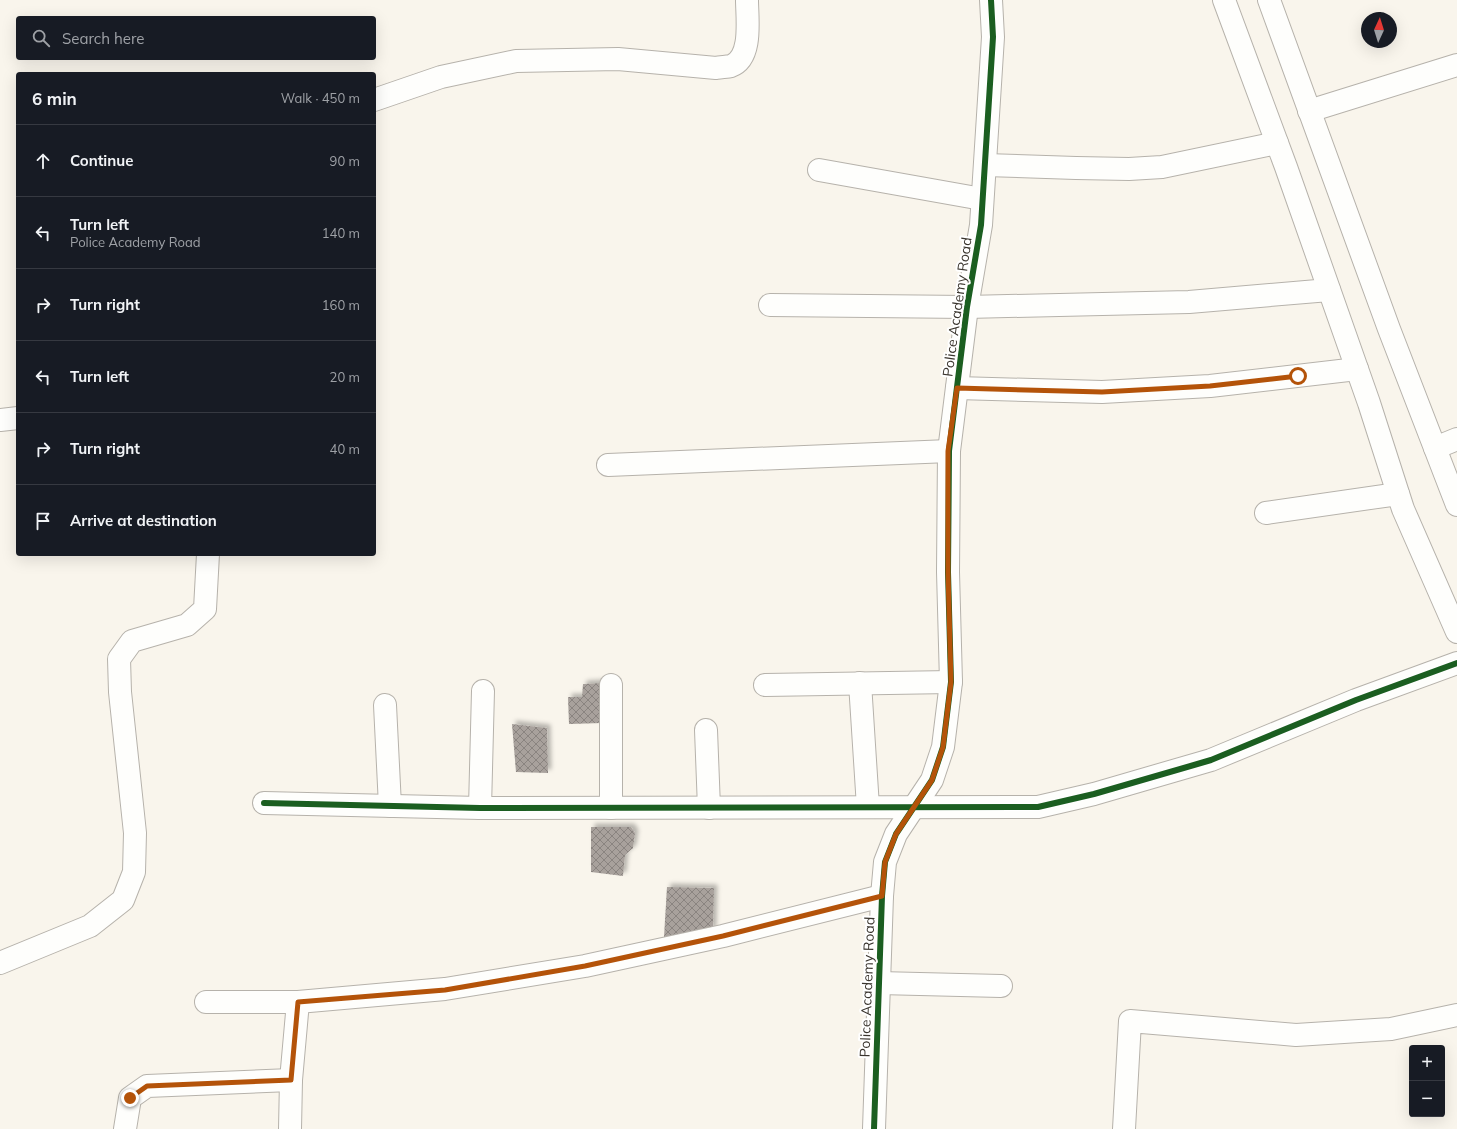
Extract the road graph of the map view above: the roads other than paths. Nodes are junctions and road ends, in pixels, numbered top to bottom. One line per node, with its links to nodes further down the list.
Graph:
1 (747, 0): 6 (street)
2 (990, 0): 9 (street, Police Academy Road)
3 (1224, 0): 8 (street)
4 (1269, 0): 7 (street)
5 (1457, 65): 7 (street)
6 (376, 99)
7 (1309, 110): 20 (street)
8 (1277, 143): 9 (street); 12 (street)
9 (985, 165): 11 (street, Police Academy Road)
10 (819, 170): 11 (street)
11 (982, 199): 14 (street, Police Academy Road)
12 (1329, 290): 14 (street); 15 (street)
13 (770, 305): 14 (street)
14 (967, 307): 16 (street, Police Academy Road)
15 (1357, 369): 16 (street); 23 (street)
16 (957, 388): 21 (street, Police Academy Road)
17 (16, 418): 18 (street)
18 (0, 420)
19 (1457, 439): 20 (street)
20 (1435, 448): 24 (street)
21 (948, 451): 22 (street); 29 (street, Police Academy Road)
22 (608, 465)
23 (1398, 494): 25 (street); 27 (street)
24 (1457, 506)
25 (1266, 513)
26 (208, 556): 44 (street)
27 (1457, 632)
28 (1457, 663): 39 (street)
29 (951, 682): 30 (street); 39 (street, Police Academy Road)
30 (860, 683): 32 (street); 38 (street)
31 (610, 685): 41 (street)
32 (765, 685)
33 (483, 691): 40 (street)
34 (385, 705): 37 (street)
35 (706, 730): 42 (street)
36 (264, 803): 37 (street)
37 (390, 806): 40 (street)
38 (868, 807): 39 (street); 42 (street)
39 (914, 807): 43 (street, Police Academy Road)
40 (480, 808): 41 (street)
41 (611, 808): 42 (street)
42 (709, 808)
43 (882, 896): 45 (street, Police Academy Road); 48 (street)
44 (0, 963)
45 (878, 983): 46 (street); 53 (street, Police Academy Road)
46 (1001, 986)
47 (206, 1002): 48 (street)
48 (298, 1002): 50 (street)
49 (1457, 1015): 55 (street)
50 (291, 1080): 51 (street); 52 (street)
51 (125, 1129)
52 (290, 1129)
53 (874, 1129): 54 (street)
54 (877, 1129)
55 (1124, 1129)

